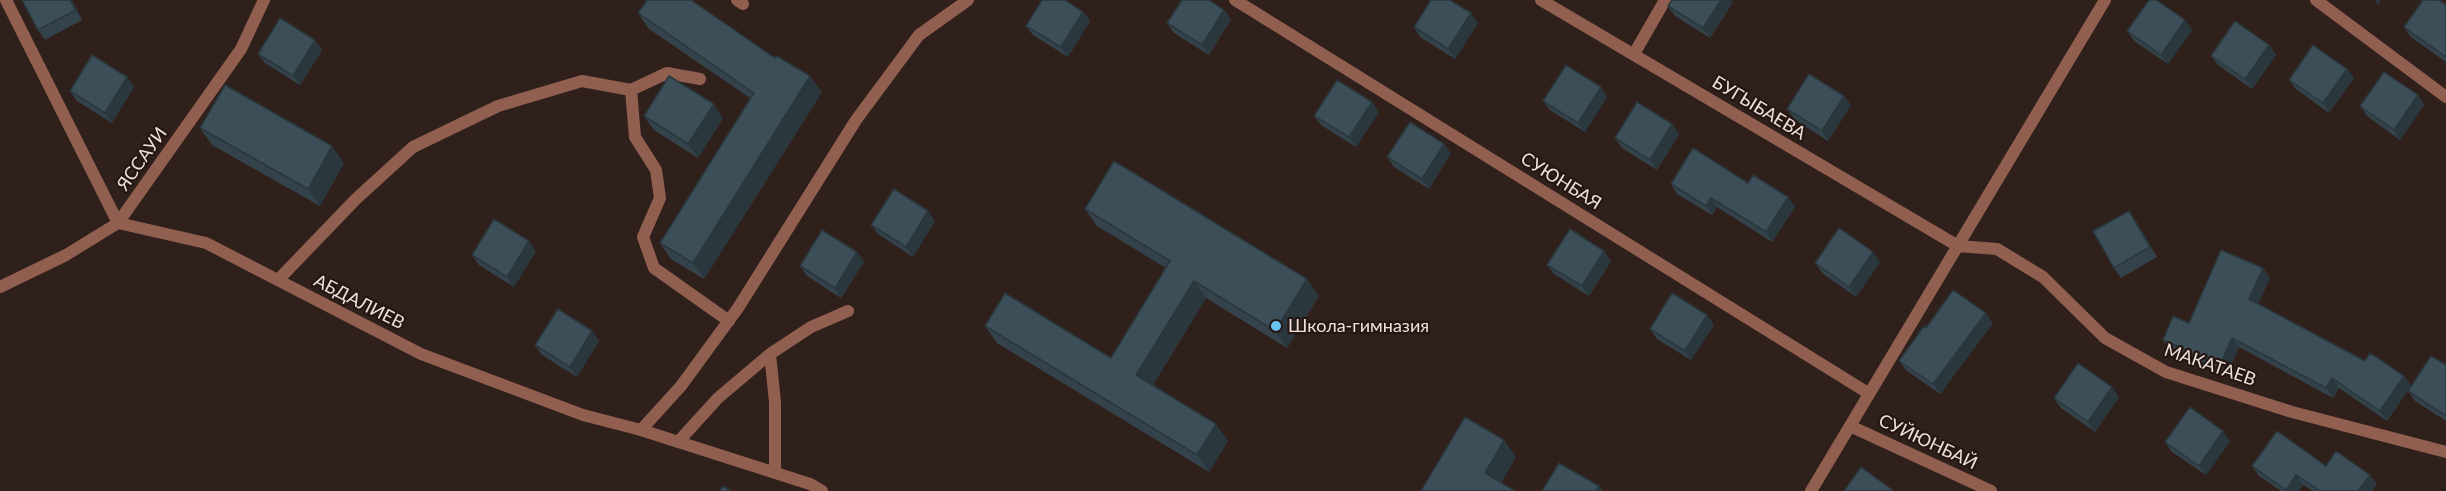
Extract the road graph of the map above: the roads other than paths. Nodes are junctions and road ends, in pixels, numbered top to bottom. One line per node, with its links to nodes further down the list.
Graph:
1 (6, 0): 13 (street)
2 (264, 0): 13 (street, ЯССАУИ)
3 (968, 0): 18 (street)
4 (1235, 0): 20 (street, СУЮНБАЯ)
5 (1541, 0): 9 (street, БУГЫБАЕВА)
6 (1665, 0): 9 (street)
7 (2105, 0): 14 (street)
8 (2316, 0): 12 (street)
9 (1634, 54): 14 (street, БУГЫБАЕВА)
10 (700, 79): 11 (street)
11 (631, 90): 15 (street); 18 (street)
12 (2446, 97)
13 (118, 223): 15 (street, АБДАЛИЕВ); 16 (street, ЯССАУИ)
14 (1958, 246): 20 (street); 24 (street, МАКАТАЕВ)
15 (278, 280): 22 (street, АБДАЛИЕВ)
16 (0, 287)
17 (848, 311): 19 (street)
18 (729, 321): 22 (street)
19 (770, 354): 23 (street); 25 (street)
20 (1868, 393): 21 (street)
21 (1850, 426): 27 (street); 28 (street, СУЙЮНБАЙ)
22 (640, 430): 23 (street, АБДАЛИЕВ)
23 (678, 442): 25 (street, АБДАЛИЕВ)
24 (2446, 452)
25 (775, 473): 26 (street, АБДАЛИЕВ)
26 (822, 491)
27 (1811, 491)
28 (1991, 491)

